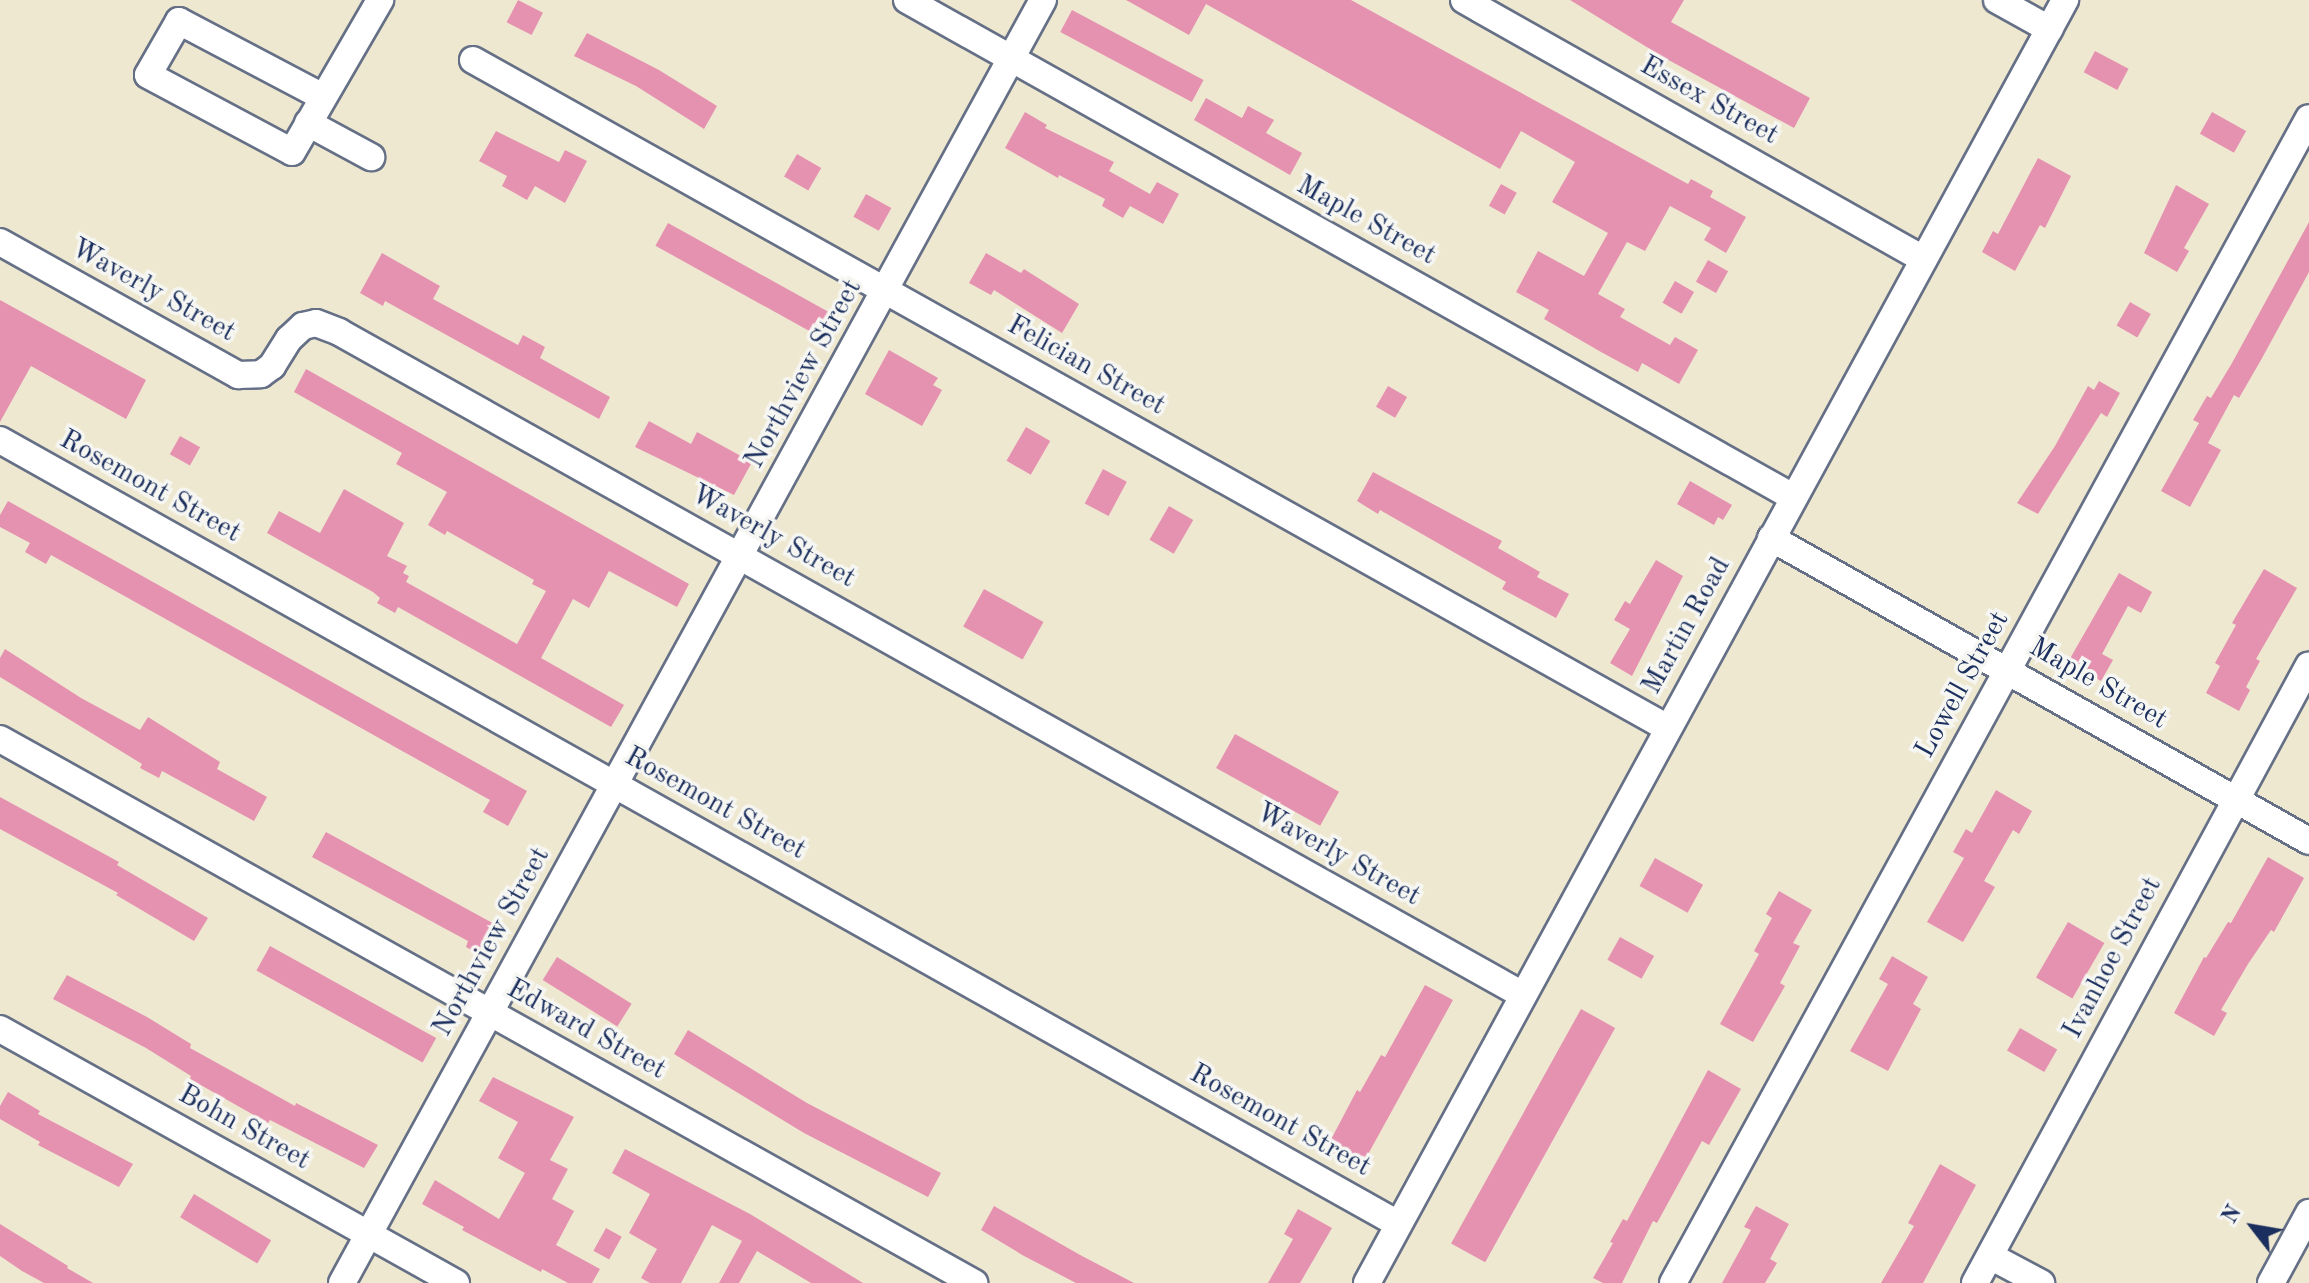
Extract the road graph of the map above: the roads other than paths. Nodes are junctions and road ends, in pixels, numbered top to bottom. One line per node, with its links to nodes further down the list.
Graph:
1 (380, 0): 10 (street)
2 (907, 0): 8 (street, Maple Street)
3 (1043, 0): 8 (street, Northview Street)
4 (1464, 0): 15 (street, Essex Street)
5 (1997, 0): 7 (street)
6 (2065, 0): 7 (street, Martin Road)
7 (2049, 29): 15 (street, Martin Road)
8 (1011, 59): 16 (street, Northview Street); 18 (street, Maple Street)
9 (473, 60): 16 (street, Felician Street)
10 (323, 97): 12 (street); 12 (street)
11 (2309, 118): 22 (street, Lowell Street)
12 (308, 123): 13 (street)
13 (371, 157)
14 (0, 242): 20 (street, Waverly Street)
15 (1923, 259): 18 (street, Martin Road)
16 (885, 291): 20 (street, Northview Street); 23 (street, Felician Street)
17 (0, 440): 25 (street, Rosemont Street)
18 (1793, 497): 19 (street, Martin Road)
19 (1771, 538): 22 (street, Maple Street); 23 (street, Martin Road)
20 (741, 556): 25 (street, Northview Street); 28 (street, Waverly Street)
21 (2309, 665): 26 (street, Ivanhoe Street)
22 (2007, 669): 26 (street, Maple Street); 39 (street, Lowell Street)
23 (1668, 728): 28 (street, Martin Road)
24 (0, 739): 29 (street, Edward Street)
25 (616, 785): 29 (street, Northview Street); 32 (street, Rosemont Street)
26 (2235, 799): 27 (street, Maple Street); 34 (street, Ivanhoe Street)
27 (2309, 841)
28 (1523, 995): 32 (street, Martin Road)
29 (490, 1012): 33 (street, Northview Street); 37 (street, Edward Street)
30 (0, 1029): 33 (street, Bohn Street)
31 (2309, 1213): 42 (street)
32 (1398, 1224): 38 (street, Martin Road)
33 (369, 1234): 35 (street, Northview Street); 36 (street, Bohn Street)
34 (1990, 1256): 40 (street, Ivanhoe Street); 41 (street)
35 (342, 1283)
36 (456, 1283)
37 (974, 1283)
38 (1367, 1283)
39 (1673, 1283)
40 (1975, 1283)
41 (2041, 1283)
42 (2271, 1283)

